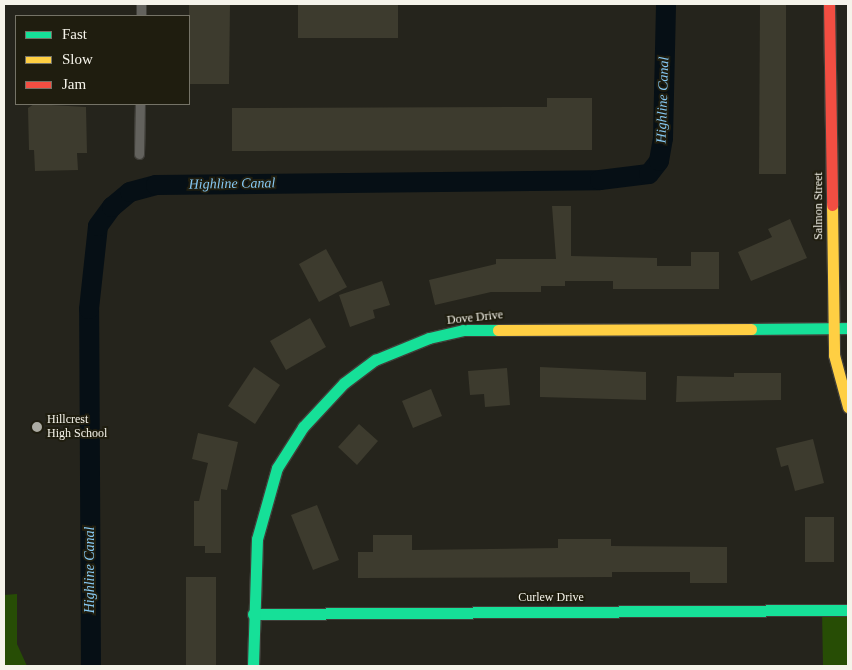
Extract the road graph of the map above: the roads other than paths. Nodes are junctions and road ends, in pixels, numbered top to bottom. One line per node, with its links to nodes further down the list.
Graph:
1 (829, 4): 4 (street, Salmon Street)
2 (140, 105): 3 (lane)
3 (139, 154)
4 (833, 328): 5 (street, Dove Drive); 6 (street, Salmon Street); 8 (street, Dove Drive)
5 (848, 328)
6 (848, 407)
7 (848, 610): 8 (street, Curlew Drive)
8 (253, 614): 9 (street, Dove Drive)
9 (253, 666)

